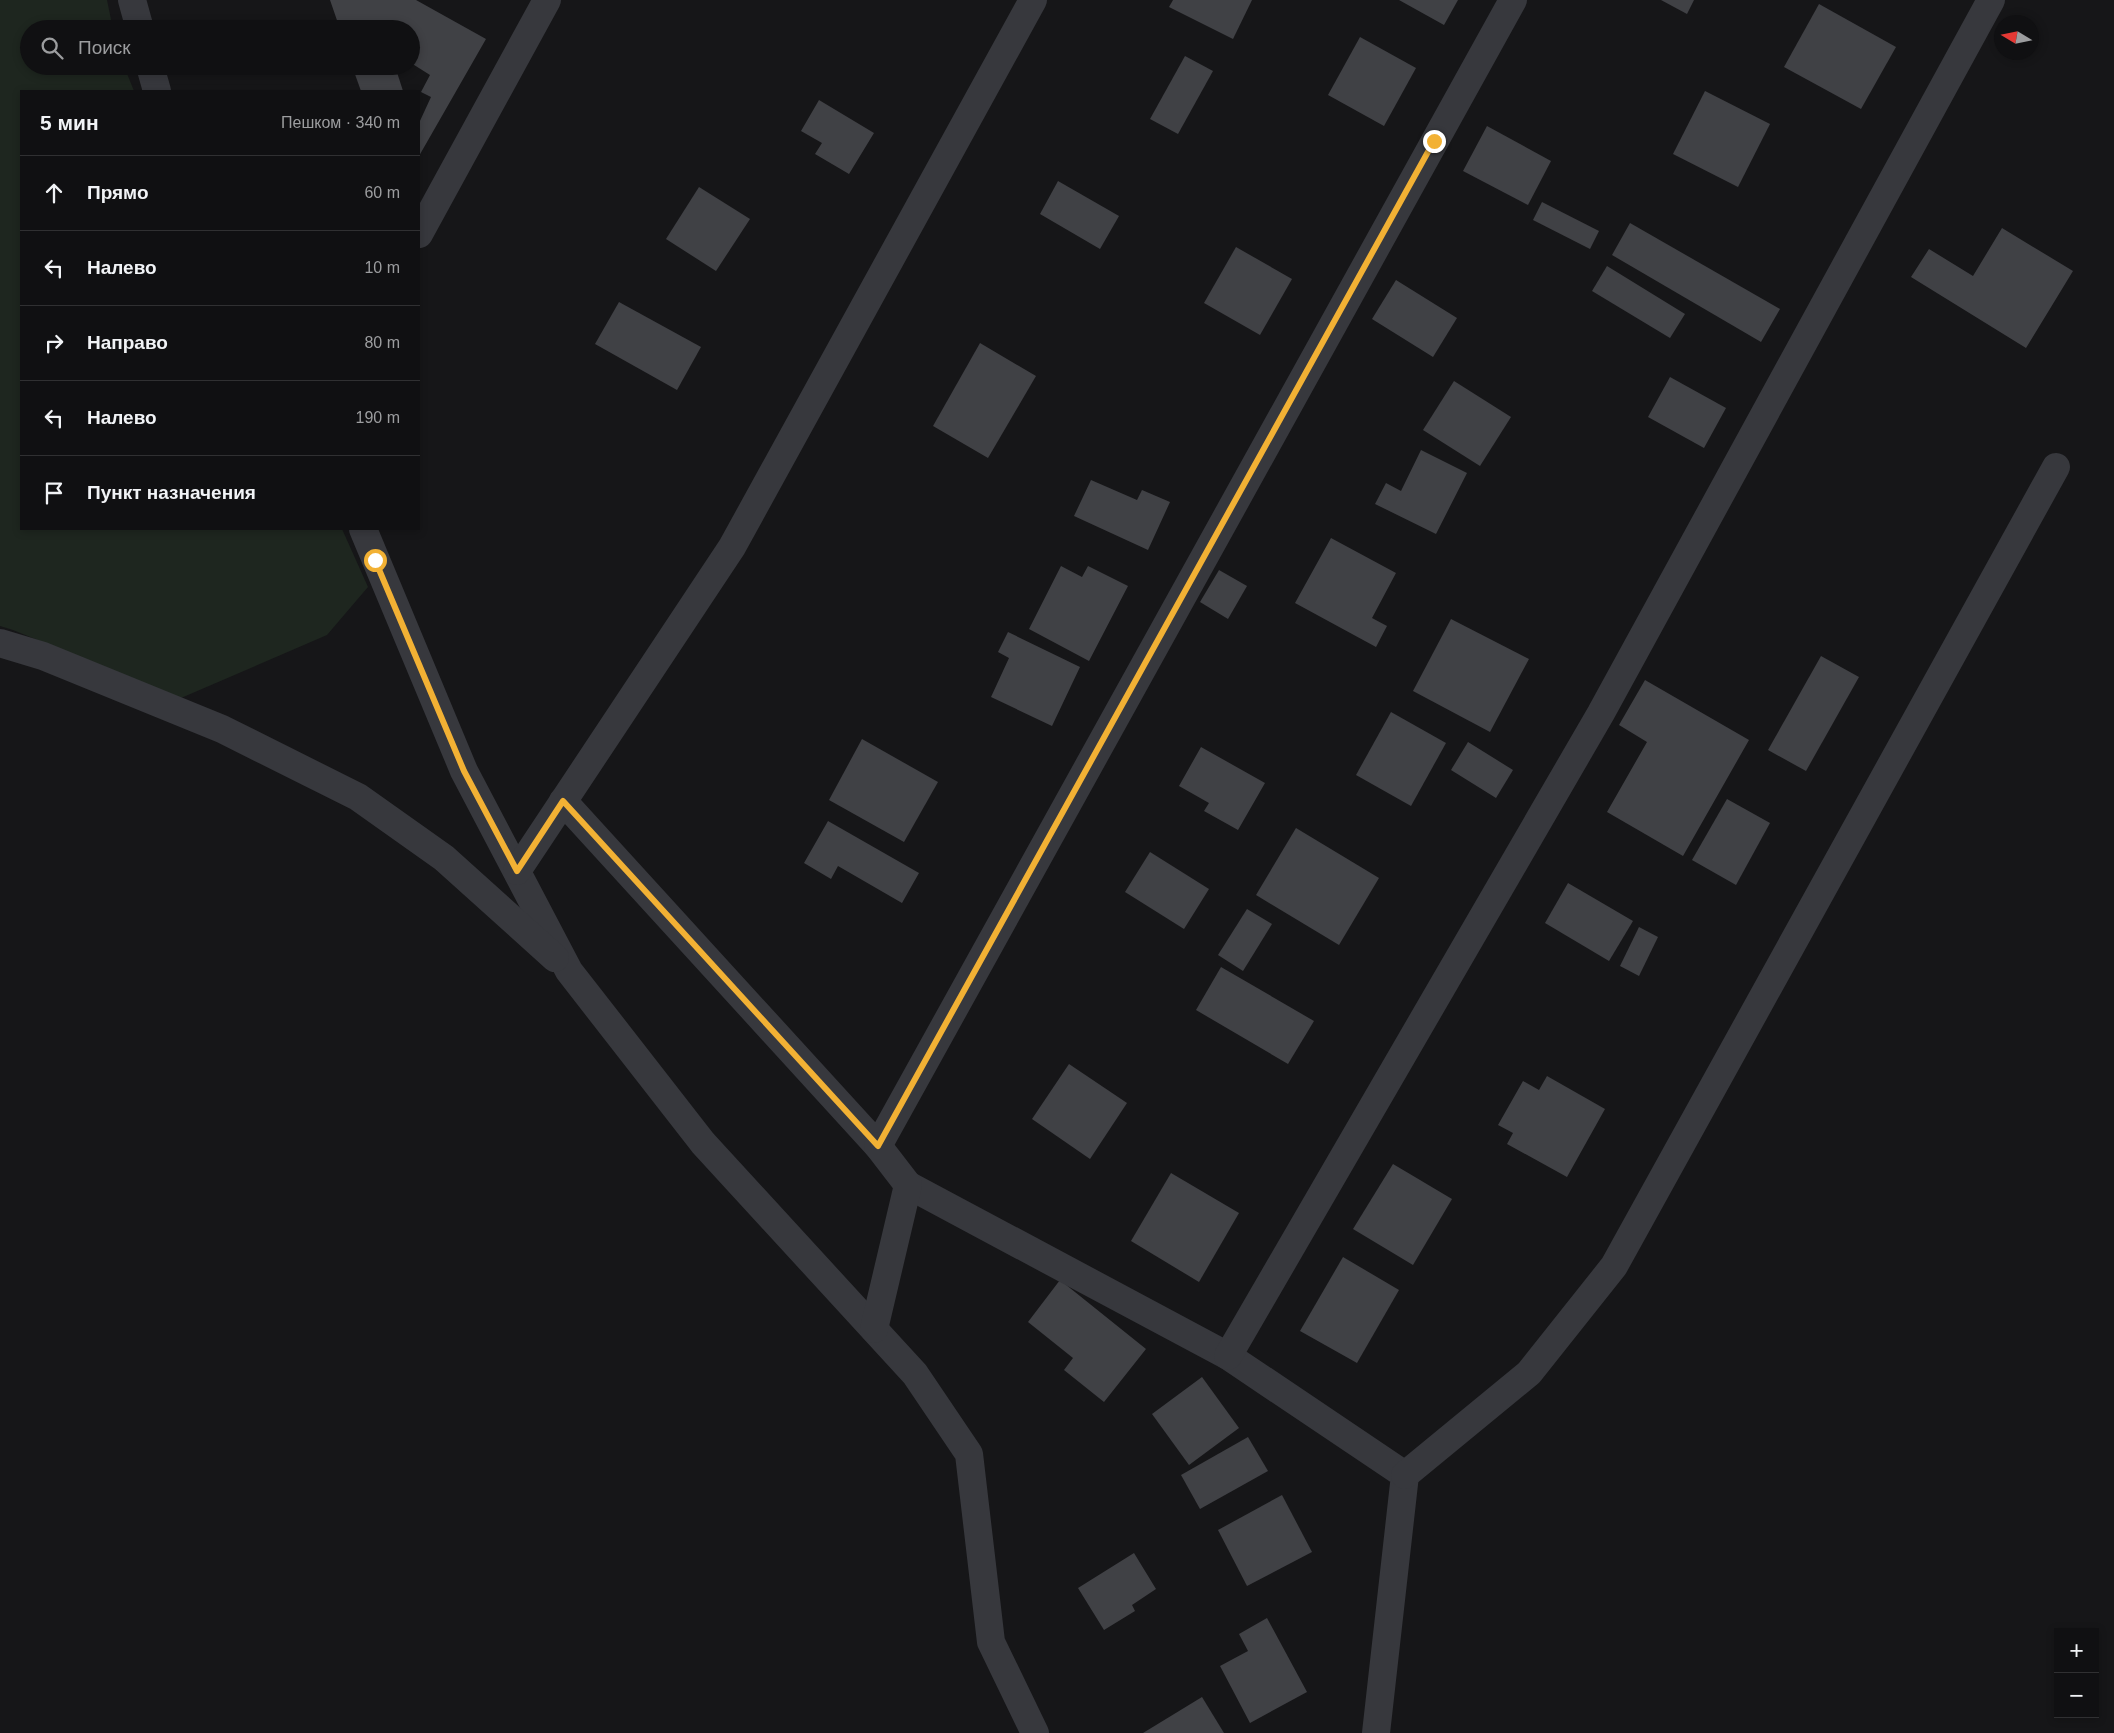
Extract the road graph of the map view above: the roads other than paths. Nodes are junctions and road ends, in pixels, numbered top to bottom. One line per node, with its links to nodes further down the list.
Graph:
1 (132, 0): 6 (street)
2 (547, 0): 9 (street)
3 (1033, 0): 13 (street)
4 (1513, 0): 16 (street)
5 (1991, 0): 19 (street)
6 (138, 20)
7 (153, 75): 8 (street)
8 (157, 90)
9 (420, 232)
10 (2056, 467): 20 (street)
11 (363, 530): 14 (street)
12 (0, 643): 15 (street)
13 (563, 801): 14 (street); 16 (street)
14 (517, 871): 15 (street)
15 (569, 971): 18 (street)
16 (878, 1146): 17 (street)
17 (908, 1185): 18 (street); 19 (street)
18 (874, 1329): 21 (street)
19 (1228, 1356): 20 (street)
20 (1405, 1475): 22 (street)
21 (1035, 1733)
22 (1376, 1733)

